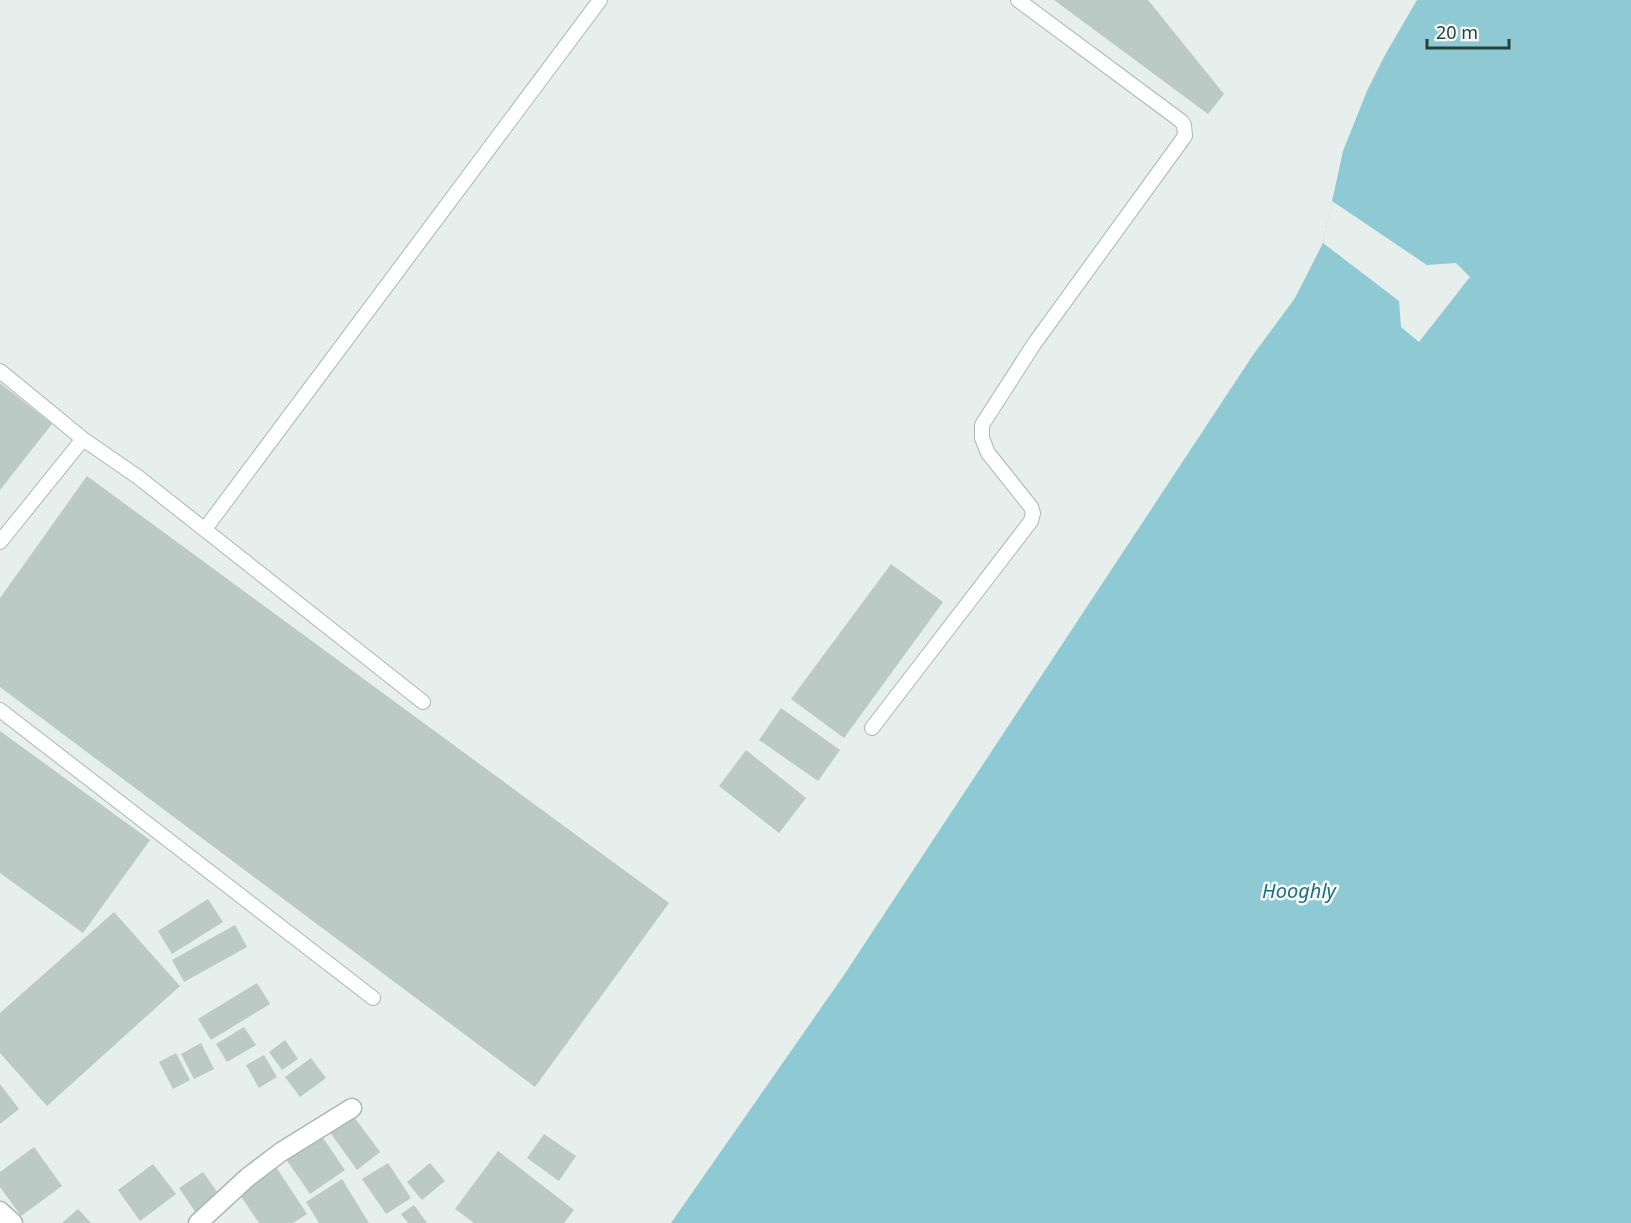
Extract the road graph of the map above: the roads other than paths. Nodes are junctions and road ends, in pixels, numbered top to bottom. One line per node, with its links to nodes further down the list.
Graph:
1 (600, 0): 5 (lane)
2 (1018, 0): 9 (lane)
3 (0, 371): 4 (lane)
4 (83, 439): 5 (lane); 6 (lane)
5 (205, 529): 7 (lane)
6 (0, 542)
7 (423, 702)
8 (0, 710): 10 (lane)
9 (872, 728)
10 (373, 999)
11 (352, 1108): 14 (street)
12 (0, 1211): 13 (street)
13 (13, 1223)
14 (198, 1223)

